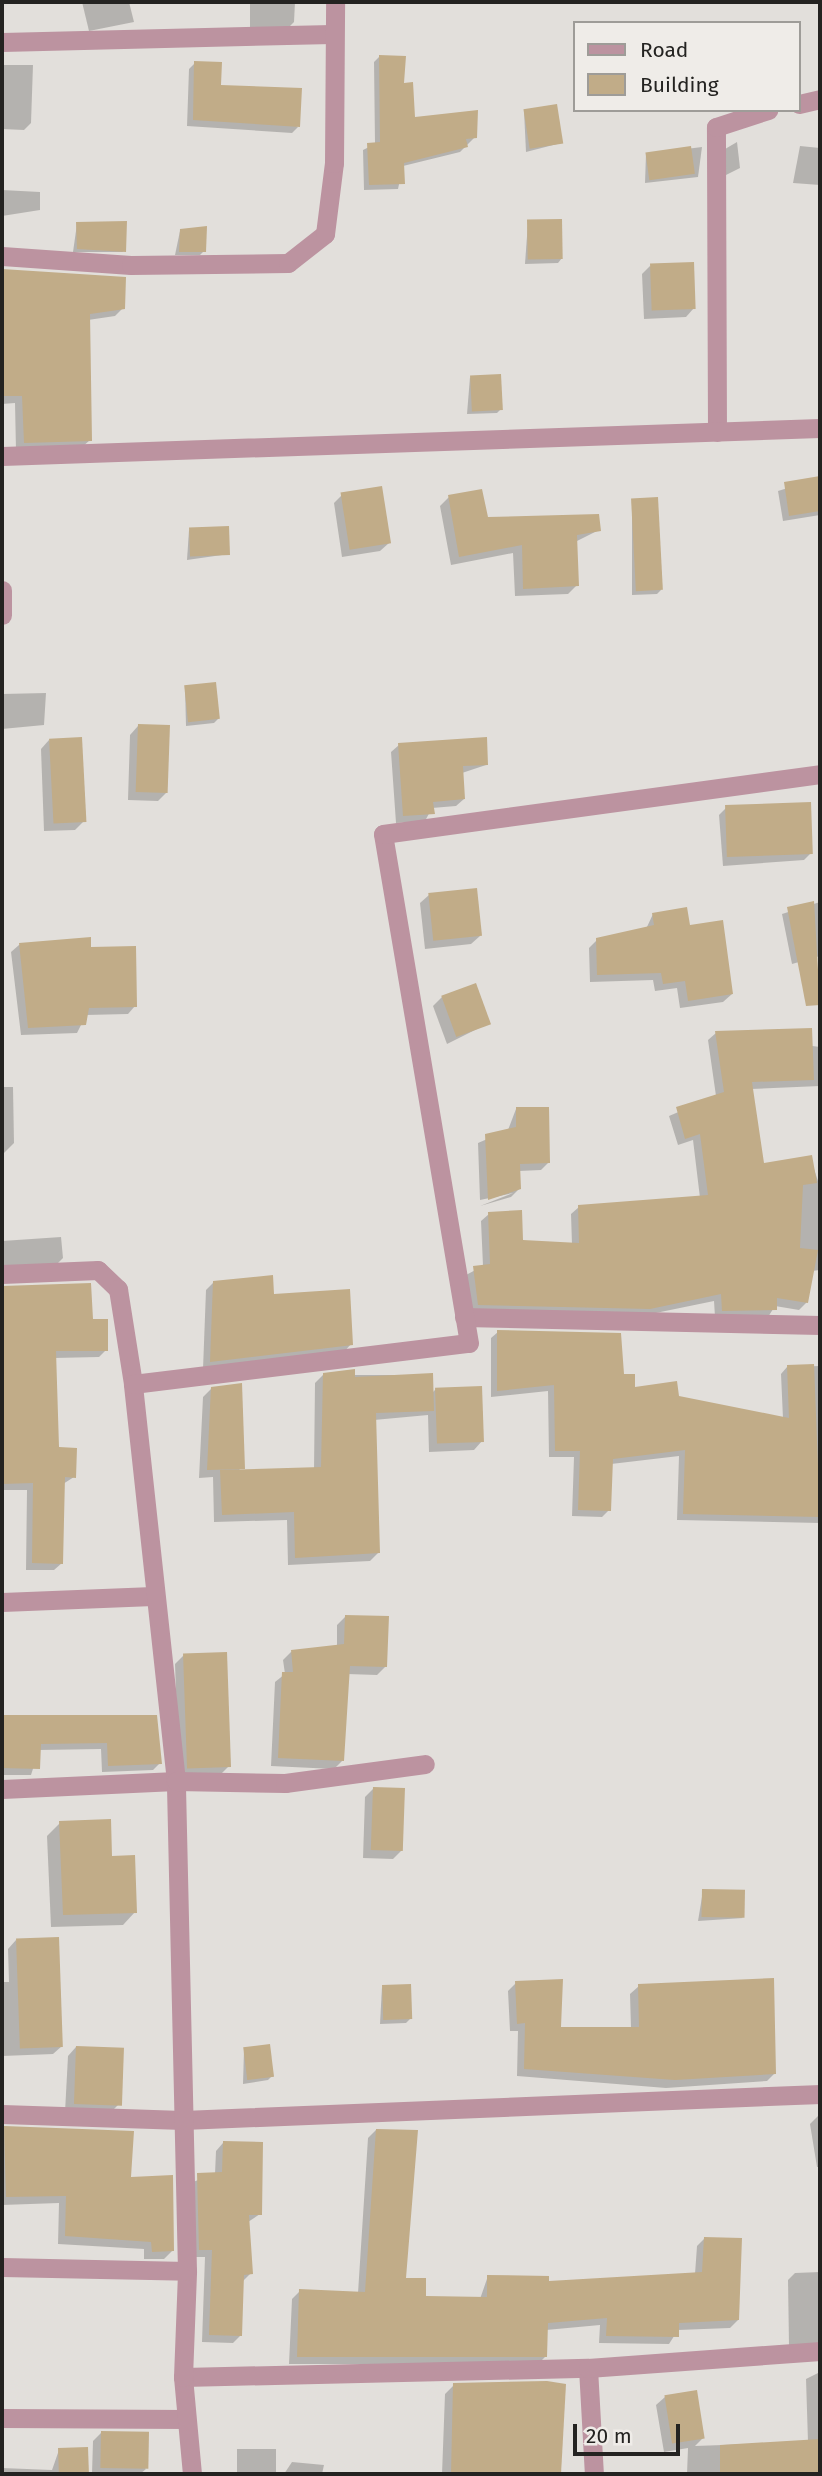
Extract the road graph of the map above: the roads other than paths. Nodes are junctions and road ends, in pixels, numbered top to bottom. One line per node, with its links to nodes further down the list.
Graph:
1 (335, 2): 2 (street)
2 (332, 34): 3 (street); 7 (street)
3 (2, 42)
4 (820, 99): 5 (street)
5 (801, 104)
6 (762, 112): 9 (street)
7 (2, 256)
8 (820, 428): 9 (street)
9 (717, 432): 10 (street)
10 (2, 456)
11 (2, 590): 12 (street)
12 (2, 615)
13 (820, 774): 15 (street)
14 (2, 1274): 17 (street)
15 (464, 1317): 16 (street); 17 (street)
16 (820, 1325)
17 (133, 1384): 18 (street)
18 (152, 1596): 19 (street); 21 (street)
19 (2, 1602)
20 (425, 1764): 21 (street)
21 (176, 1781): 22 (street); 25 (street)
22 (2, 1789)
23 (820, 2094): 25 (street)
24 (2, 2114): 25 (street)
25 (183, 2120): 27 (street)
26 (2, 2267): 27 (street)
27 (187, 2271): 30 (street)
28 (820, 2351): 29 (street)
29 (588, 2368): 30 (street); 34 (street)
30 (183, 2377): 32 (street)
31 (2, 2418): 32 (street)
32 (186, 2419): 33 (street)
33 (192, 2474)
34 (594, 2474)

